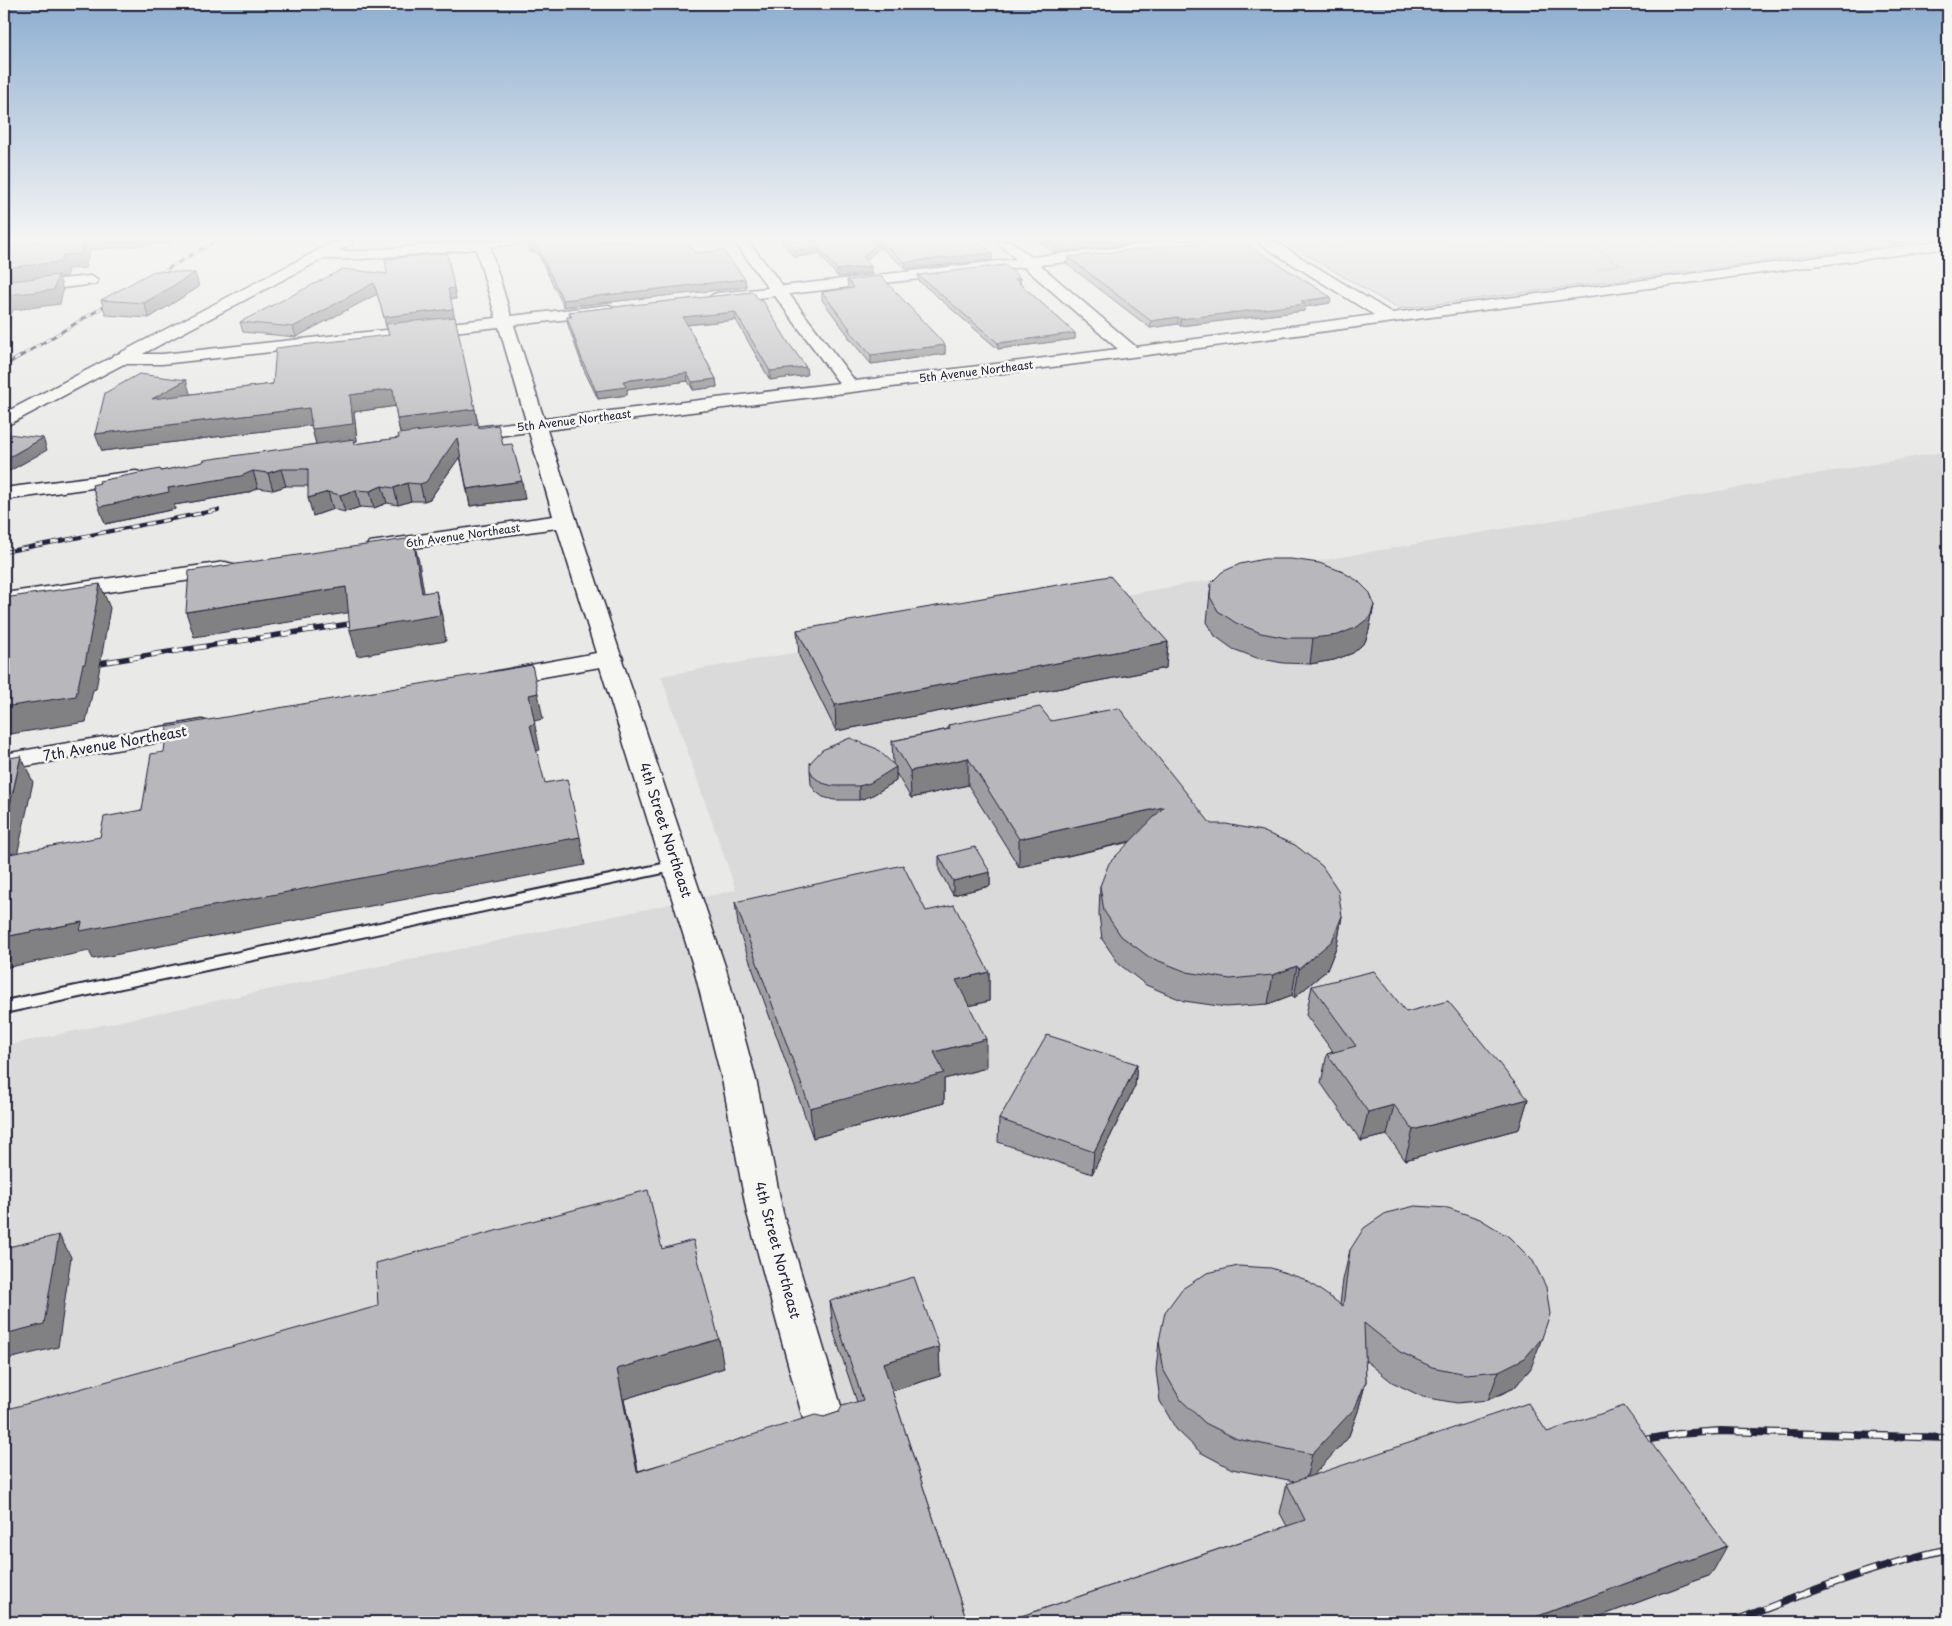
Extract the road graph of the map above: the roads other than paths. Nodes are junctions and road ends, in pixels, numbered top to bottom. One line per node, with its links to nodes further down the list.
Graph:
1 (200, 317): 10 (street)
2 (504, 317): 8 (street, 4th Street Northeast)
3 (548, 317): 8 (street)
4 (799, 317): 11 (street)
5 (1091, 317): 9 (street)
6 (1398, 317): 7 (street, 5th Avenue Northeast)
7 (1389, 318): 9 (street, 5th Avenue Northeast)
8 (505, 322): 10 (street); 13 (street, 4th Street Northeast)
9 (1132, 352): 11 (street, 5th Avenue Northeast)
10 (119, 359): 12 (street)
11 (852, 387): 13 (street, 5th Avenue Northeast)
12 (4, 420)
13 (537, 425): 14 (street, 5th Avenue Northeast); 17 (street, 4th Street Northeast)
14 (448, 436)
15 (152, 474): 16 (street)
16 (4, 494)
17 (565, 521): 18 (street, 6th Avenue Northeast); 21 (street, 4th Street Northeast)
18 (358, 550)
19 (240, 567): 20 (street)
20 (4, 600)
21 (611, 658): 22 (street); 25 (street, 4th Street Northeast)
22 (474, 682)
23 (229, 724): 24 (street, 7th Avenue Northeast)
24 (4, 762)
25 (677, 866): 26 (lane); 27 (street, 4th Street Northeast)
26 (4, 1007)
27 (826, 1426)

